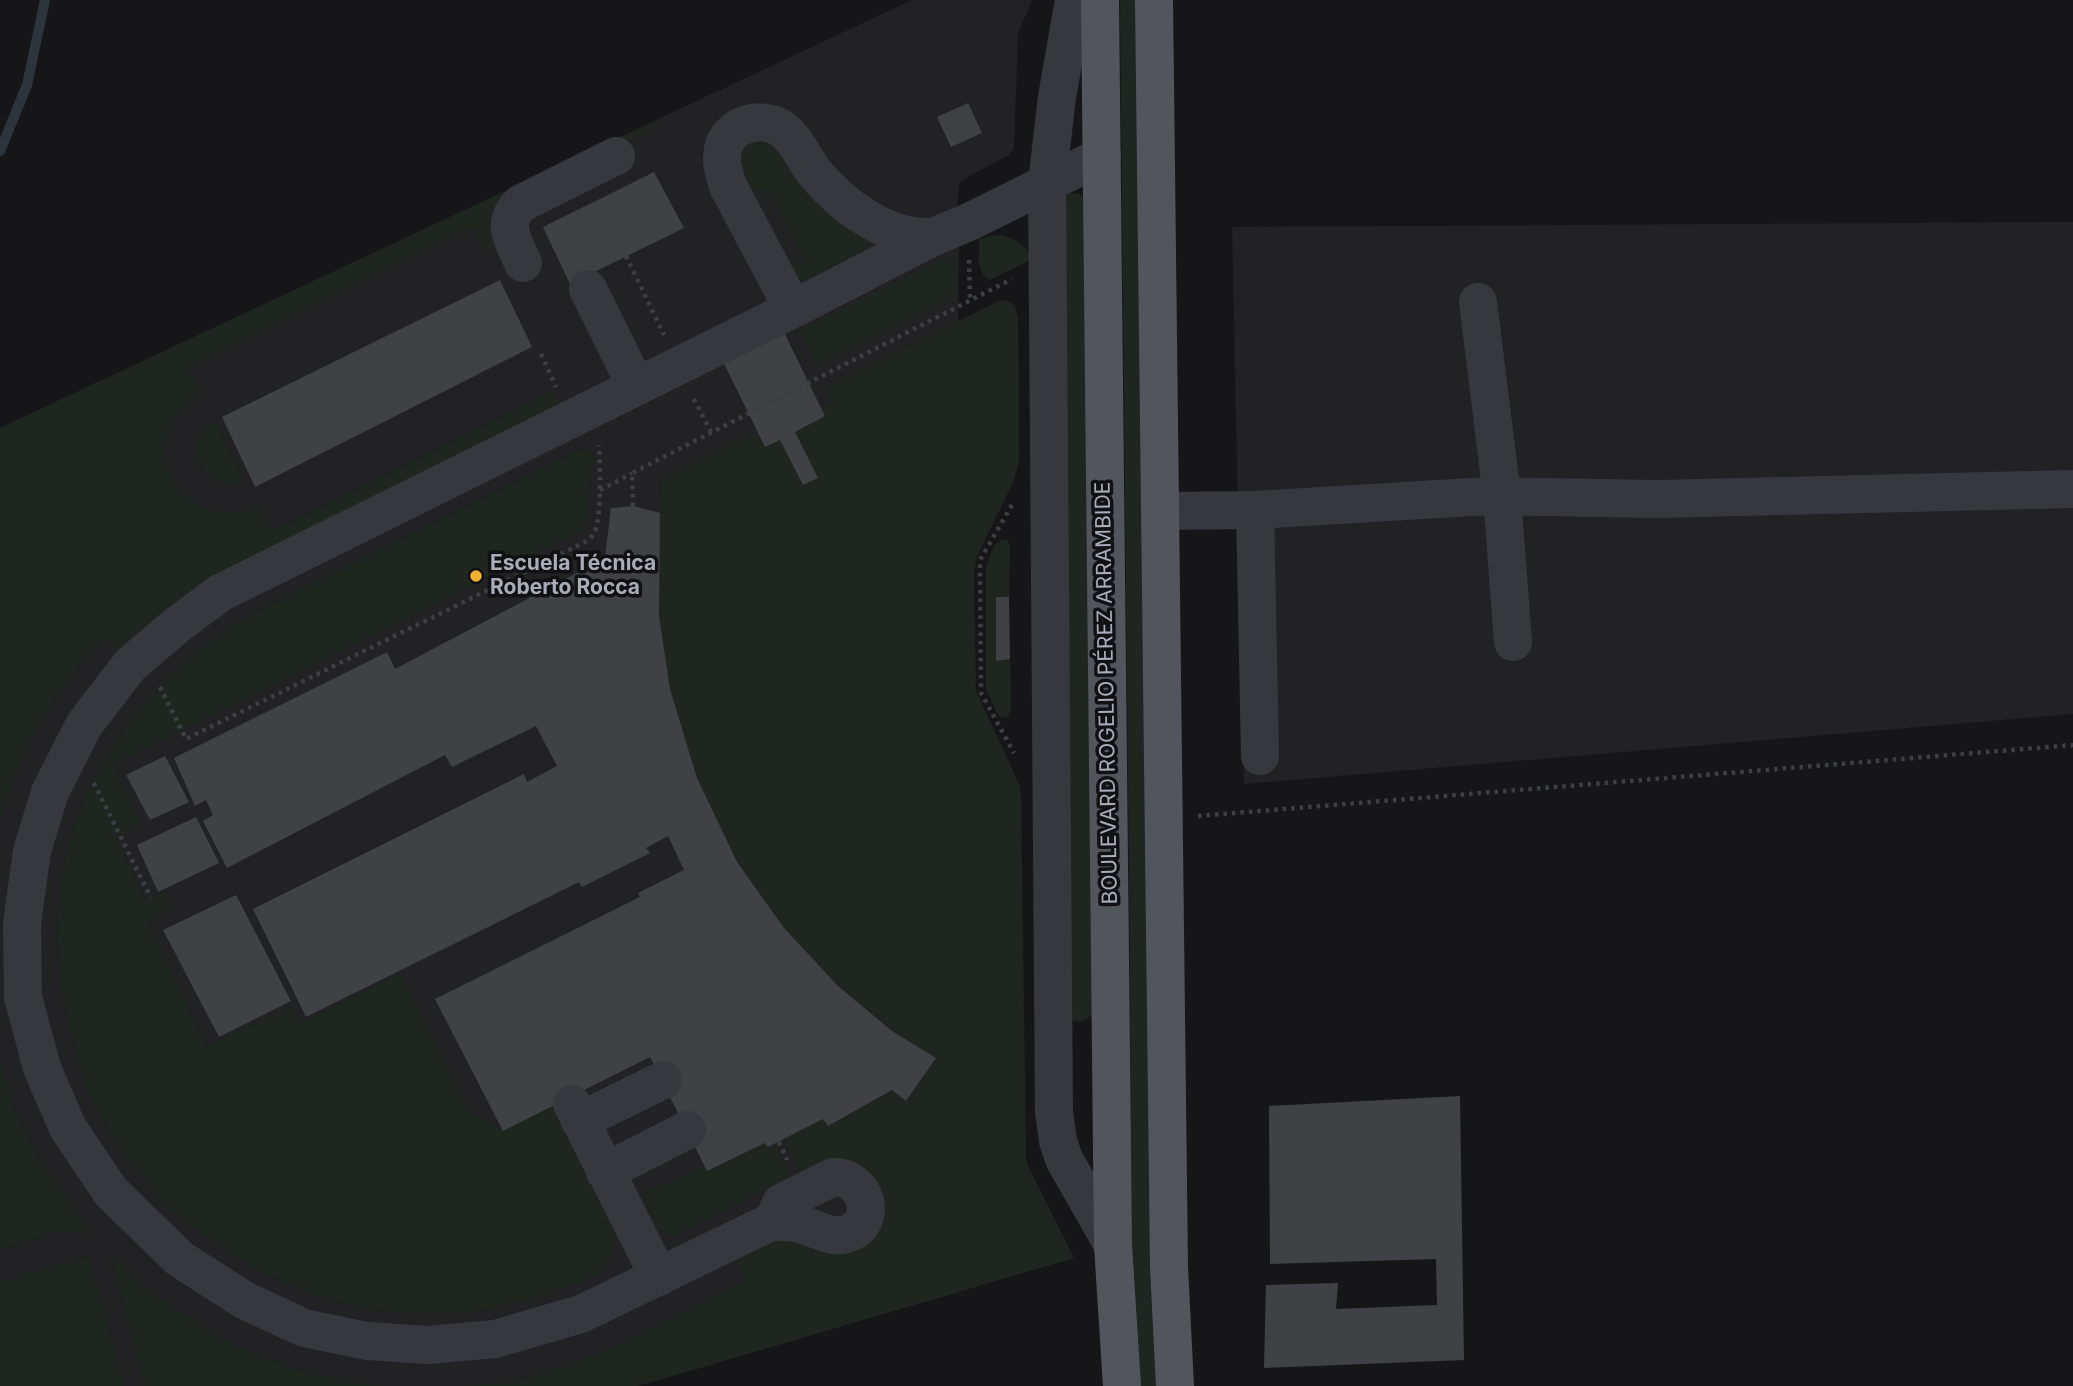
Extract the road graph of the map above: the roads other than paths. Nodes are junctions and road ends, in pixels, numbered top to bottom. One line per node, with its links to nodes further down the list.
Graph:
1 (1074, 0): 6 (lane)
2 (1100, 0): 5 (main road, BOULEVARD ROGELIO PÉREZ ARRAMBIDE)
3 (1152, 7): 16 (main road)
4 (615, 156): 8 (lane)
5 (1102, 156): 6 (lane); 23 (main road, BOULEVARD ROGELIO PÉREZ ARRAMBIDE)
6 (1046, 183): 7 (lane); 23 (lane)
7 (933, 237): 11 (lane); 11 (lane)
8 (523, 263)
9 (588, 289): 12 (lane)
10 (1478, 302): 14 (lane)
11 (793, 309): 12 (lane)
12 (636, 386): 24 (lane)
13 (2073, 489): 14 (lane)
14 (1502, 496): 15 (lane); 17 (lane)
15 (1255, 510): 16 (lane); 18 (lane)
16 (1160, 511): 26 (main road)
17 (1513, 642)
18 (1260, 755)
19 (663, 1080): 21 (lane)
20 (687, 1130): 21 (lane)
21 (605, 1172): 24 (lane)
22 (773, 1222): 24 (lane)
23 (1113, 1245): 25 (main road, BOULEVARD ROGELIO PÉREZ ARRAMBIDE)
24 (659, 1277)
25 (1122, 1386)
26 (1175, 1386)

